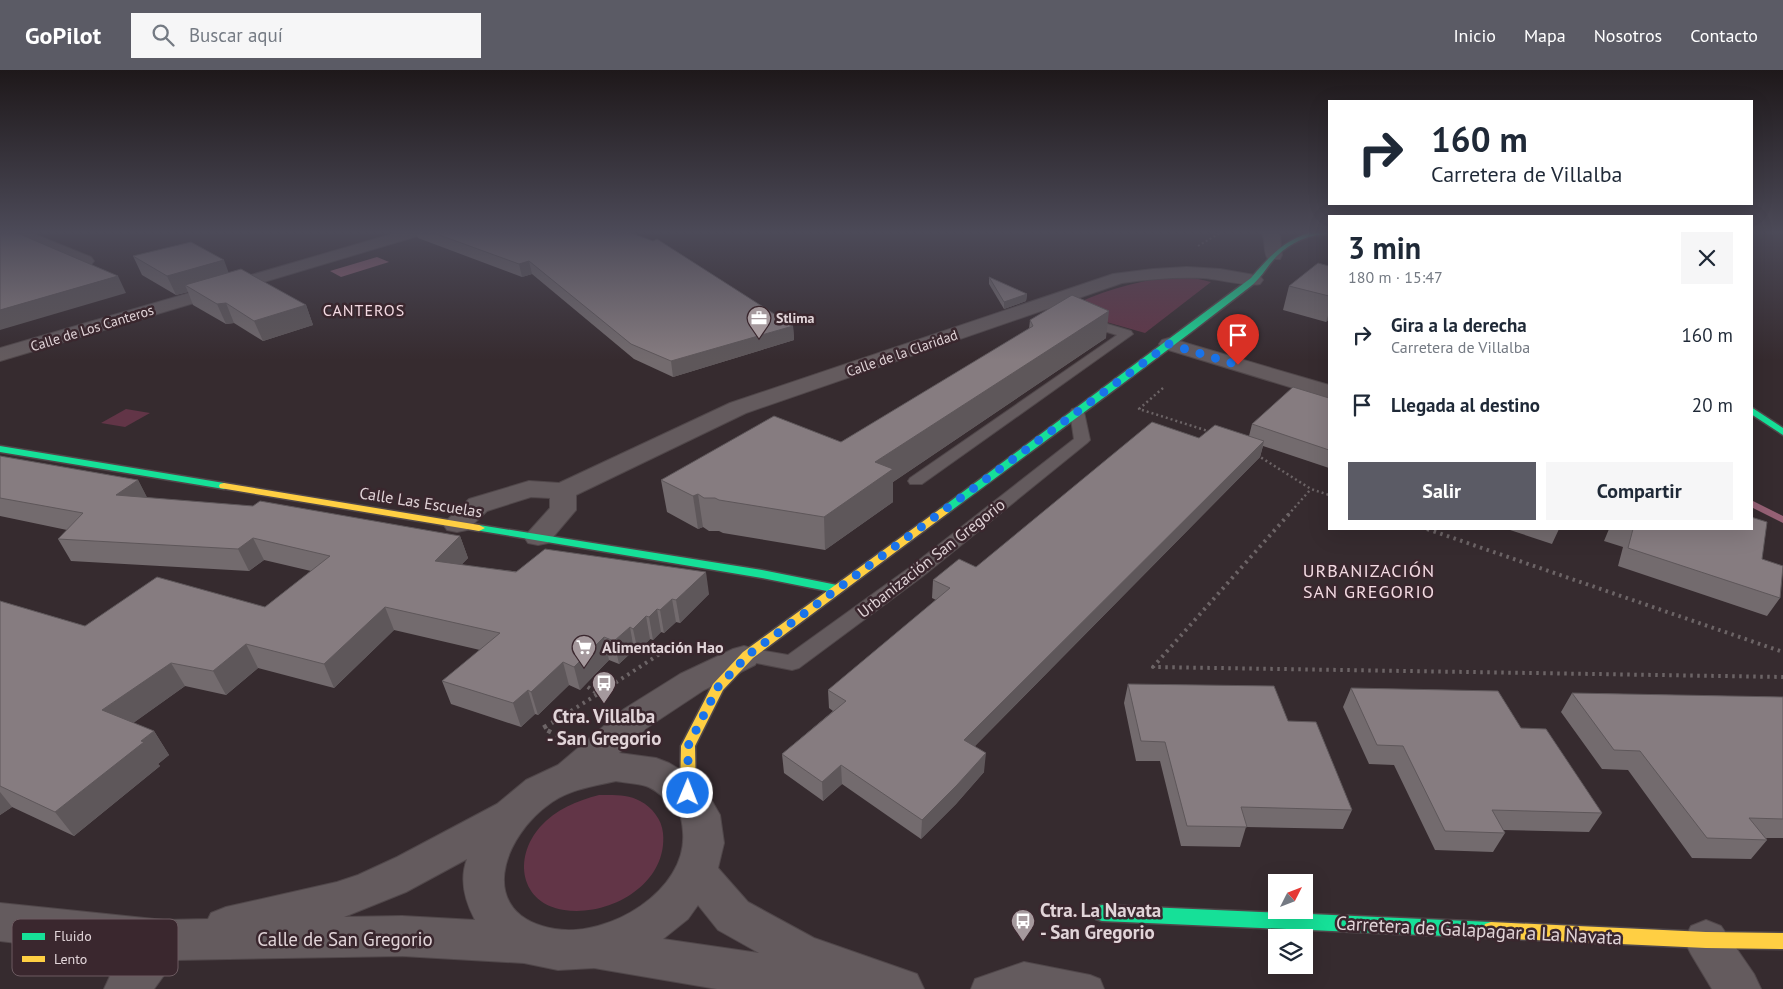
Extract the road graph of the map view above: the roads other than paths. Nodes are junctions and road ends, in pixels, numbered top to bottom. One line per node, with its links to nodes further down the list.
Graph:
1 (270, 275): 8 (street, Calle de Los Canteros)
2 (1138, 275): 6 (street, Calle de la Claridad)
3 (1234, 275): 5 (street, Calle de la Claridad)
4 (1258, 275): 5 (street)
5 (1254, 280): 7 (street)
6 (1061, 309): 14 (lane); 15 (street, Calle de la Claridad)
7 (1169, 344): 9 (street); 11 (street)
8 (0, 355)
9 (1328, 392)
10 (1753, 411): 12 (street)
11 (1077, 412): 18 (street); 19 (lane, Urbanización San Gregorio)
12 (1783, 432)
13 (0, 449): 16 (street, Calle Las Escuelas)
14 (916, 481)
15 (563, 490): 16 (street, Calle de la Claridad); 17 (street)
16 (457, 524): 17 (street, Calle Las Escuelas)
17 (538, 537): 18 (street, Calle Las Escuelas)
18 (837, 589): 19 (street)
19 (748, 655): 20 (street); 21 (street)
20 (572, 775): 21 (street); 22 (street)
21 (688, 793): 23 (street)
22 (511, 814): 25 (street, Calle de San Gregorio); 29 (street)
23 (696, 873): 30 (street); 34 (street)
24 (1102, 913): 27 (street, Carretera de Galapagar a La Navata)
25 (178, 937)
26 (178, 940): 29 (street, Calle de San Gregorio)
27 (1706, 940): 28 (street, Carretera de Galapagar a La Navata); 37 (street)
28 (1783, 941)
29 (527, 944): 30 (street, Calle de San Gregorio)
30 (593, 948): 33 (street)
31 (137, 976): 32 (street)
32 (127, 989)
33 (851, 989)
34 (901, 989)
35 (985, 989): 36 (lane)
36 (1090, 989)
37 (1738, 989)

